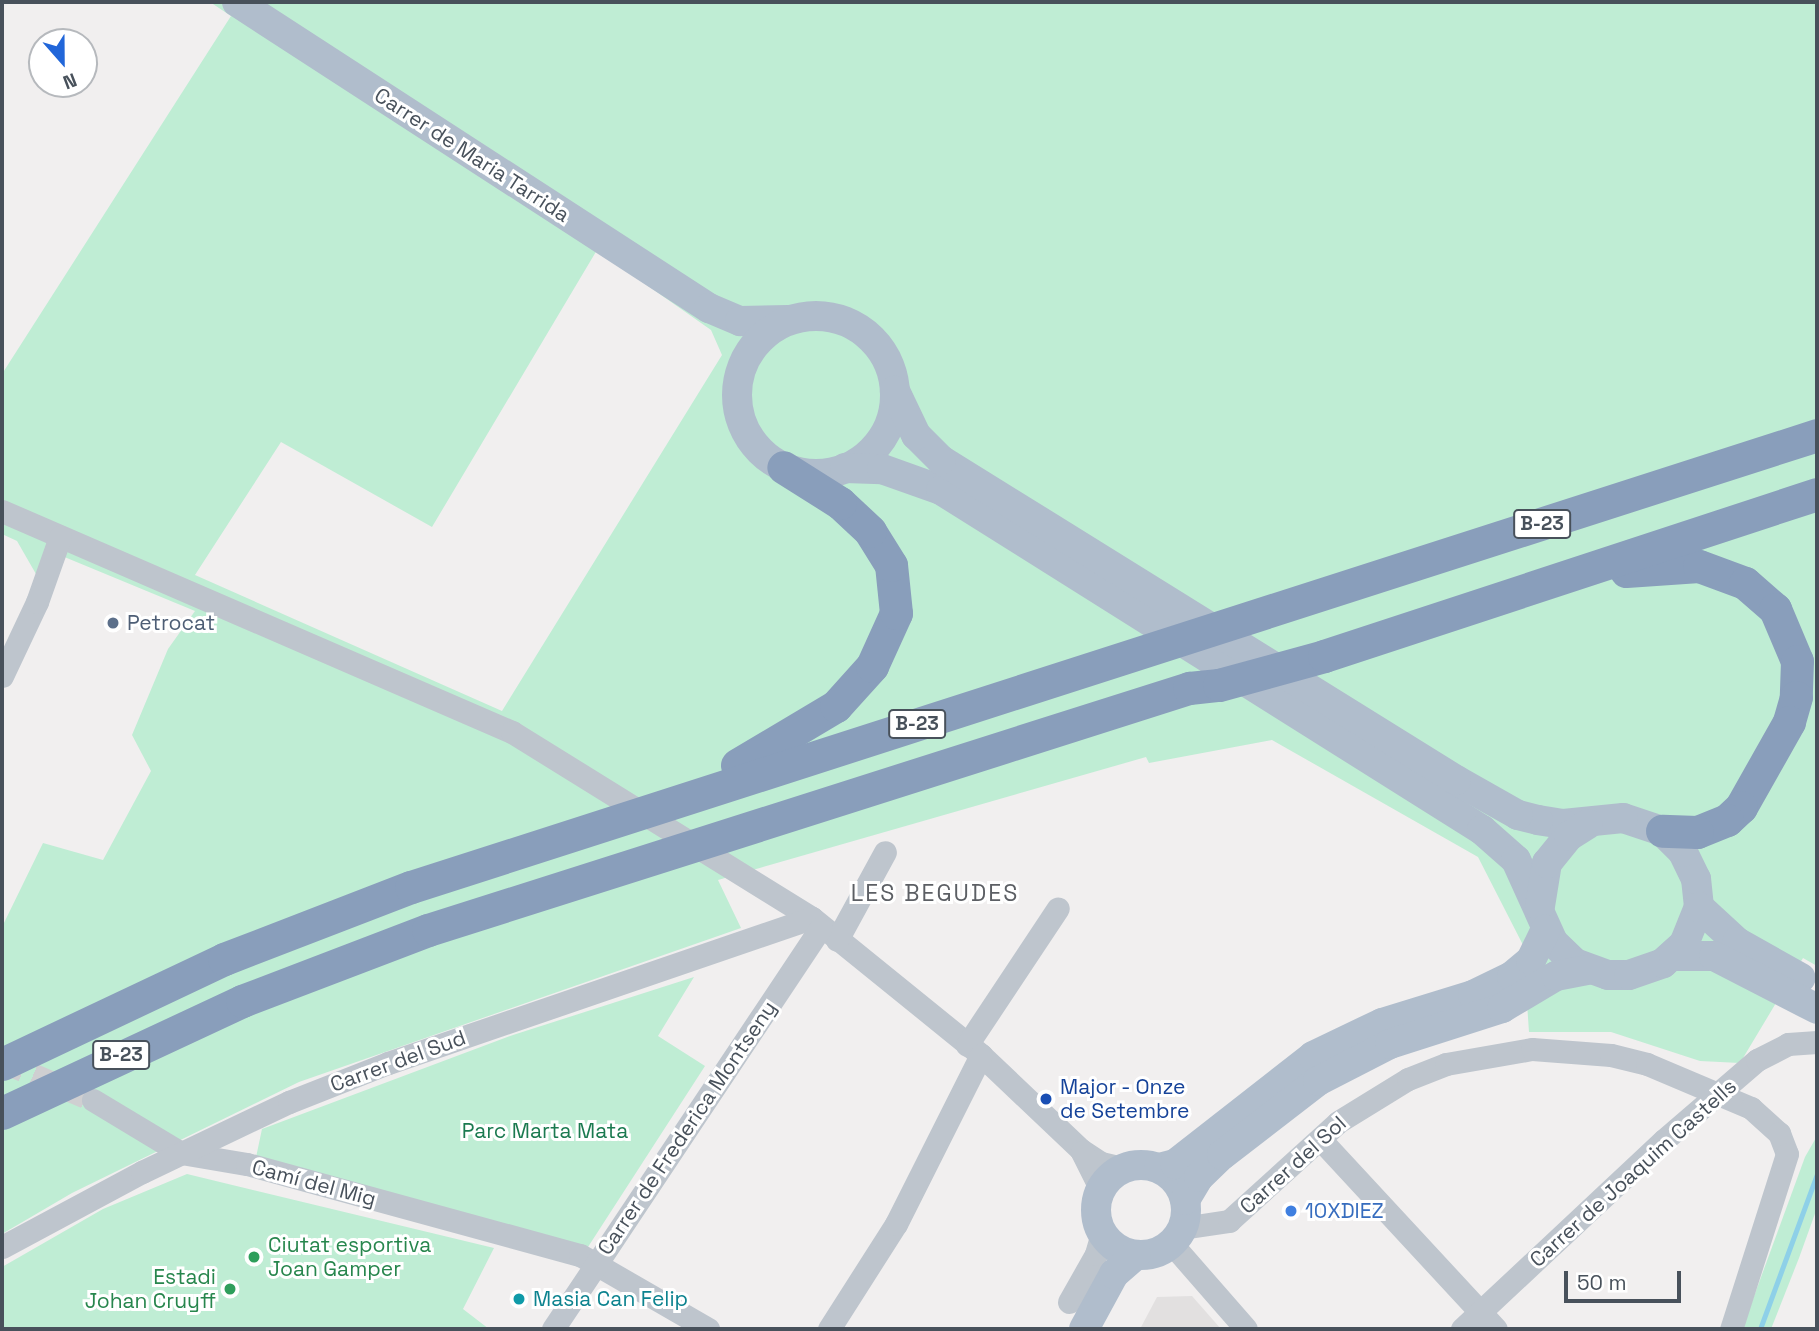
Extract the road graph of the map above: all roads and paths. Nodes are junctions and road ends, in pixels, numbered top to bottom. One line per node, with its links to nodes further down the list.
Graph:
1 (237, 2): 2 (main road, Carrer de Maria Tarrida)
2 (709, 308): 3 (main road); 4 (main road)
3 (788, 320): 4 (main road); 5 (main road)
4 (740, 370): 8 (main road)
5 (895, 391): 9 (main road); 19 (main road)
6 (1817, 412): 12 (highway)
7 (1817, 435): 12 (highway, B-23)
8 (783, 467): 9 (main road); 18 (highway)
9 (845, 468): 24 (main road)
10 (1817, 475): 15 (highway, B-23)
11 (1817, 494): 15 (highway)
12 (1597, 507): 18 (highway, B-23)
13 (2, 511): 14 (street)
14 (60, 537): 16 (street); 25 (street)
15 (1366, 632): 17 (highway, B-23); 17 (highway); 20 (highway)
16 (2, 676)
17 (1208, 682): 37 (highway, B-23)
18 (687, 792): 34 (highway, B-23)
19 (1588, 824): 20 (main road); 24 (main road)
20 (1662, 831): 22 (main road)
21 (885, 852): 25 (street, Carrer de Frederica Montseny)
22 (1699, 907): 26 (main road); 29 (main road)
23 (1058, 908): 33 (street)
24 (1543, 917): 27 (main road); 44 (main road)
25 (823, 928): 33 (street); 38 (street, Carrer del Sud); 49 (street, Carrer de Frederica Montseny)
26 (1674, 956): 27 (main road); 28 (main road)
27 (1588, 970): 46 (main road)
28 (1749, 972): 30 (main road); 31 (street)
29 (1817, 988)
30 (1817, 1009)
31 (1817, 1023)
32 (1817, 1042): 35 (street, Carrer de Joaquim Castells)
33 (974, 1050): 40 (street); 54 (street)
34 (2, 1064)
35 (1720, 1095): 39 (street, Carrer del Sol); 51 (street, Carrer de Joaquim Castells); 59 (street, Carrer del Sol)
36 (93, 1100): 41 (street, Camí del Mig)
37 (2, 1113)
38 (227, 1130): 41 (street, Carrer del Sud); 42 (street, Camí del Mig)
39 (1320, 1139): 46 (street, Carrer del Sol); 51 (street)
40 (1081, 1150): 43 (street); 45 (street)
41 (181, 1153): 42 (street, Camí del Mig); 48 (street, Carrer del Sud)
42 (235, 1162): 49 (street, Camí del Mig)
43 (1122, 1168): 44 (main road); 45 (main road)
44 (1159, 1168): 46 (main road)
45 (1100, 1188): 47 (main road)
46 (1180, 1224): 47 (main road); 56 (street)
47 (1118, 1245): 50 (street); 55 (main road)
48 (2, 1247)
49 (597, 1263): 52 (street, Carrer de Frederica Montseny); 53 (street, Camí del Mig)
50 (1069, 1302)
51 (1480, 1312): 57 (street, Carrer de Joaquim Castells); 58 (street)
52 (553, 1329)
53 (708, 1329)
54 (829, 1329)
55 (1084, 1329)
56 (1246, 1329)
57 (1462, 1329)
58 (1496, 1329)
59 (1731, 1329)

